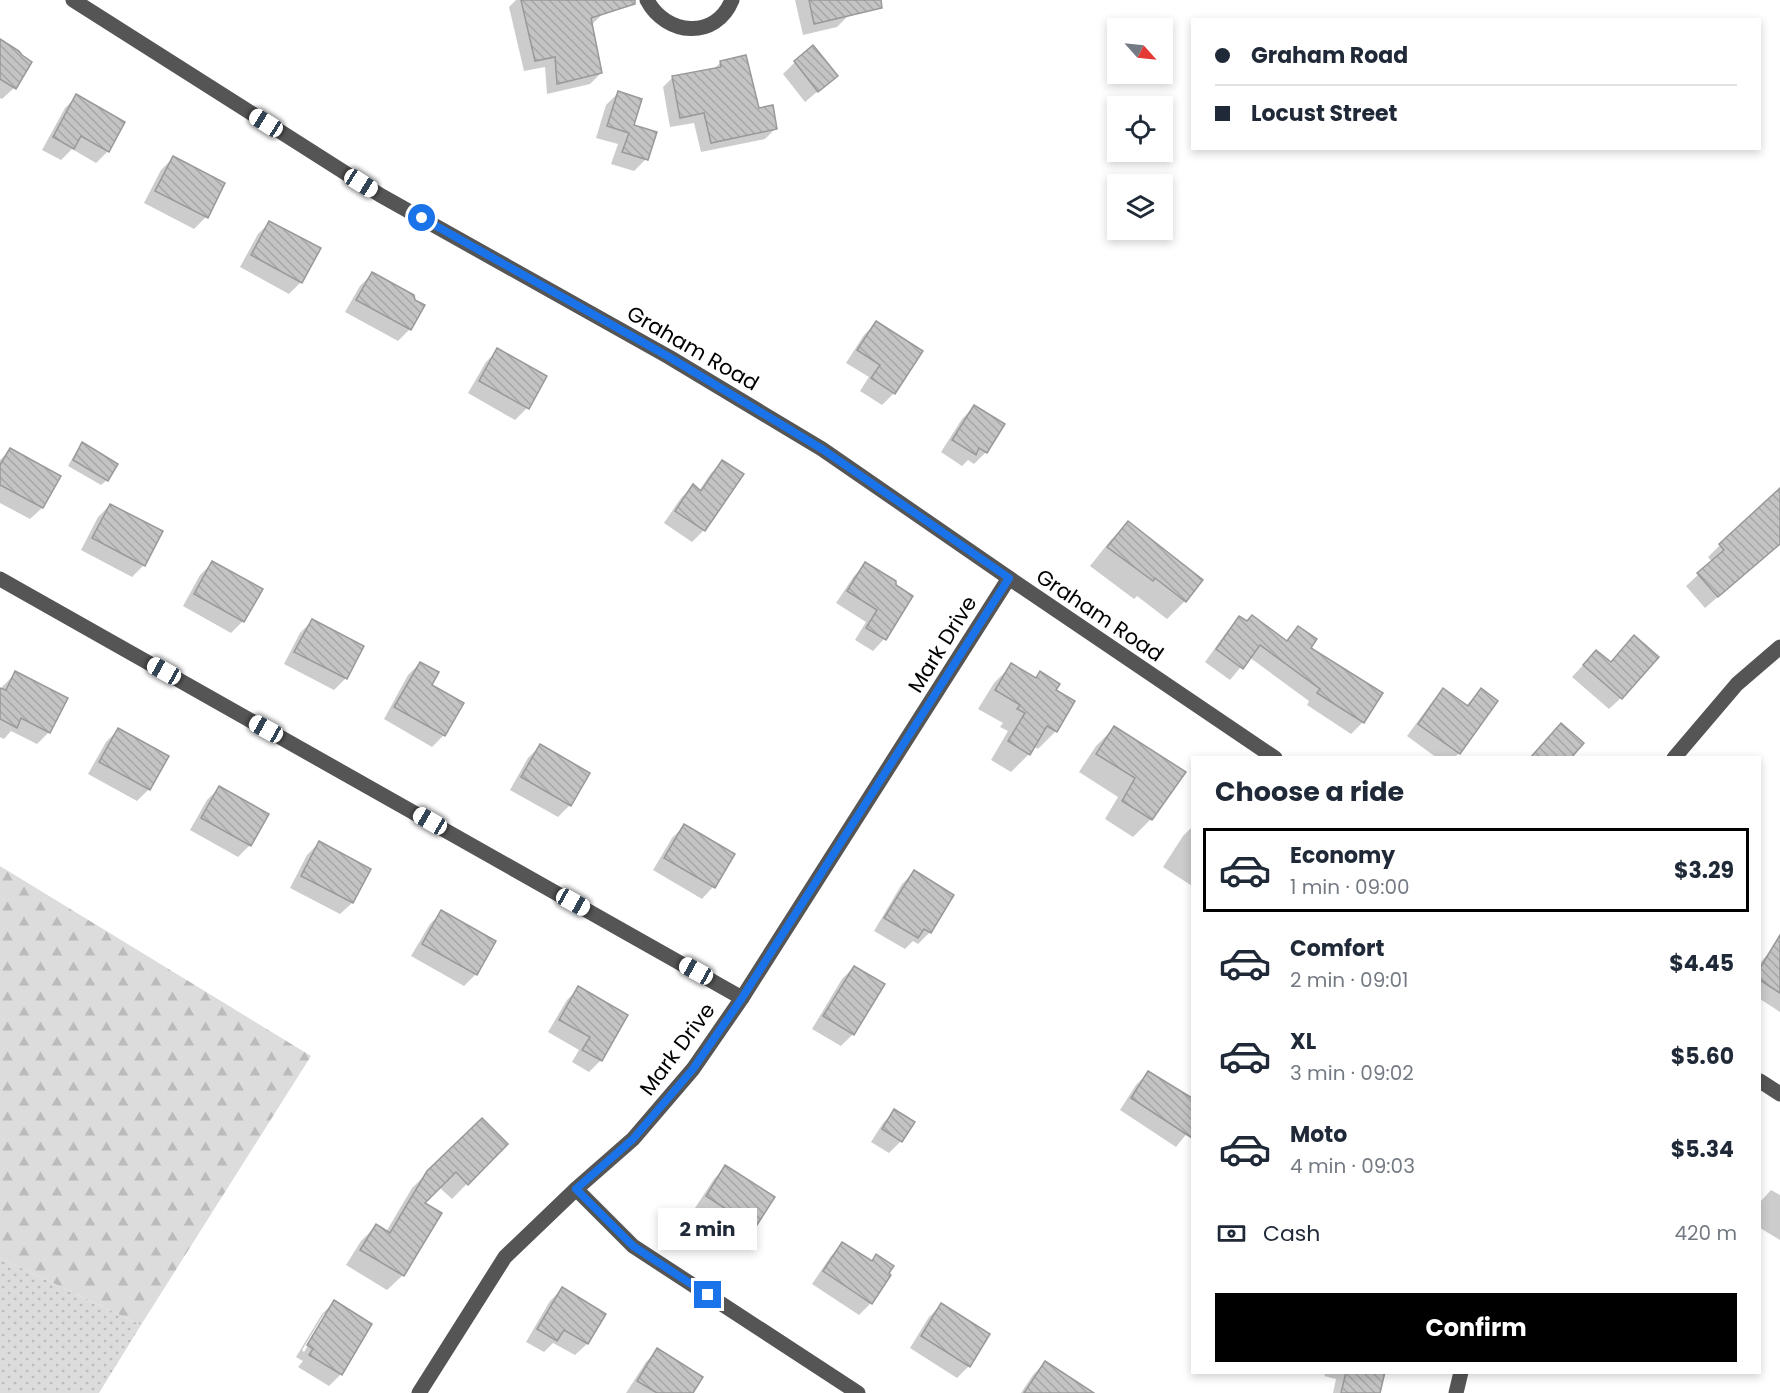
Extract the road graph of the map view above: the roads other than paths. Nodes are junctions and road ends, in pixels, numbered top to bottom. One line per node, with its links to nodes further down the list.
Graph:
1 (73, 0): 4 (street, Graham Road)
2 (647, 0): 3 (street)
3 (732, 0)
4 (1009, 578): 7 (street, Graham Road); 9 (street, Mark Drive)
5 (0, 579): 9 (street)
6 (1780, 646): 8 (street)
7 (1272, 756)
8 (1676, 756)
9 (742, 998): 12 (street, Mark Drive)
10 (1761, 1082): 11 (street)
11 (1780, 1094)
12 (576, 1189): 14 (street, Mark Drive); 15 (street)
13 (1461, 1374): 16 (street)
14 (419, 1393)
15 (858, 1393)
16 (1456, 1393)

